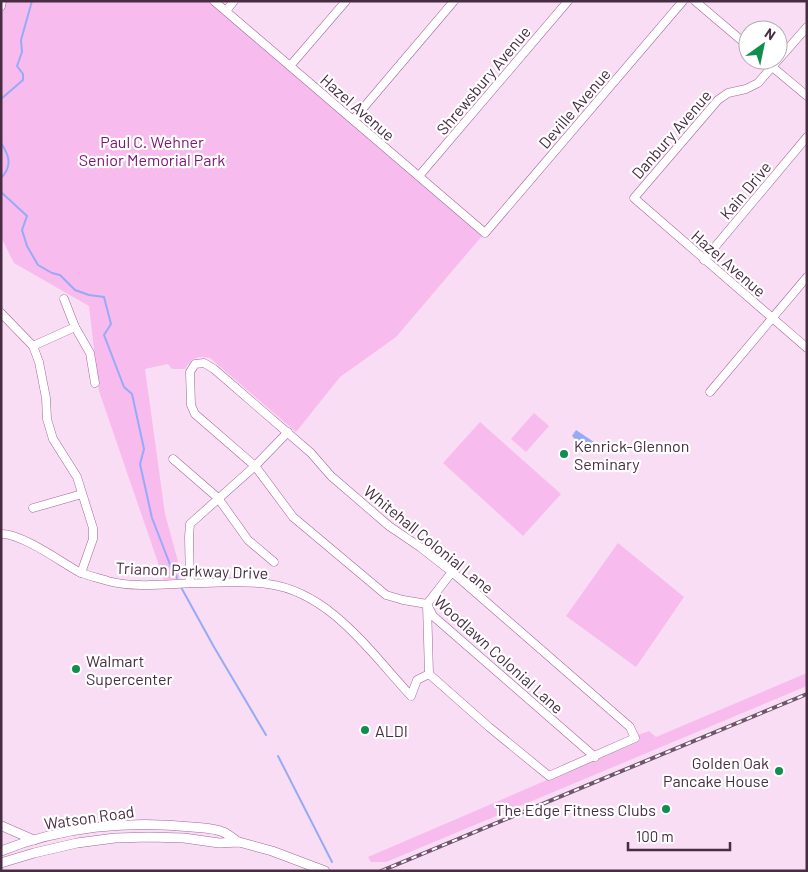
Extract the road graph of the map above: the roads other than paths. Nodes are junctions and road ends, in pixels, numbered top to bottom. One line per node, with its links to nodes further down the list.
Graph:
1 (2, 1): 9 (street)
2 (214, 1): 10 (street, Hazel Avenue)
3 (234, 1): 10 (street)
4 (346, 1): 14 (street)
5 (454, 1): 18 (street)
6 (568, 1): 20 (street, Shrewsbury Avenue)
7 (683, 1): 22 (street, Deville Avenue)
8 (695, 1): 12 (street)
9 (1, 6)
10 (226, 11): 14 (street, Hazel Avenue)
11 (807, 27): 13 (street, Danbury Avenue)
12 (738, 38)
13 (788, 49)
14 (290, 66): 18 (street, Hazel Avenue)
15 (769, 70): 21 (street, Danbury Avenue)
16 (776, 70): 17 (street)
17 (807, 96)
18 (353, 120): 20 (street, Hazel Avenue)
19 (807, 137): 23 (street, Kain Drive)
20 (418, 176): 22 (street, Hazel Avenue)
21 (634, 198): 23 (street, Hazel Avenue)
22 (485, 232)
23 (704, 260): 27 (street, Hazel Avenue)
24 (807, 278): 27 (street)
25 (64, 299): 28 (street)
26 (1, 313): 29 (street)
27 (772, 318): 30 (street, Hazel Avenue); 33 (street)
28 (75, 327): 29 (street); 32 (street)
29 (34, 346): 37 (street)
30 (807, 348)
31 (204, 363): 34 (street, Whitehall Colonial Lane); 36 (street, Woodlawn Colonial Lane)
32 (95, 383)
33 (710, 392)
34 (288, 432): 36 (street); 42 (street, Whitehall Colonial Lane)
35 (173, 458): 38 (street)
36 (255, 466): 38 (street); 45 (street, Woodlawn Colonial Lane)
37 (82, 494): 39 (street); 43 (street)
38 (218, 498): 41 (street); 44 (street)
39 (33, 508)
40 (1, 534): 43 (street, Trianon Parkway Drive)
41 (274, 562)
42 (452, 572): 45 (street); 47 (street, Whitehall Colonial Lane)
43 (81, 573): 44 (street, Trianon Parkway Drive)
44 (190, 583): 46 (street, Trianon Parkway Drive)
45 (427, 604): 46 (street); 47 (street, Woodlawn Colonial Lane)
46 (429, 674): 47 (street)
47 (595, 757)
48 (2, 826): 49 (main road)
49 (35, 840): 50 (main road, Watson Road); 51 (main road, Watson Road)
50 (239, 842): 52 (main road, Watson Road); 53 (main road, Watson Road)
51 (1, 851)
52 (1, 863)
53 (325, 871)

